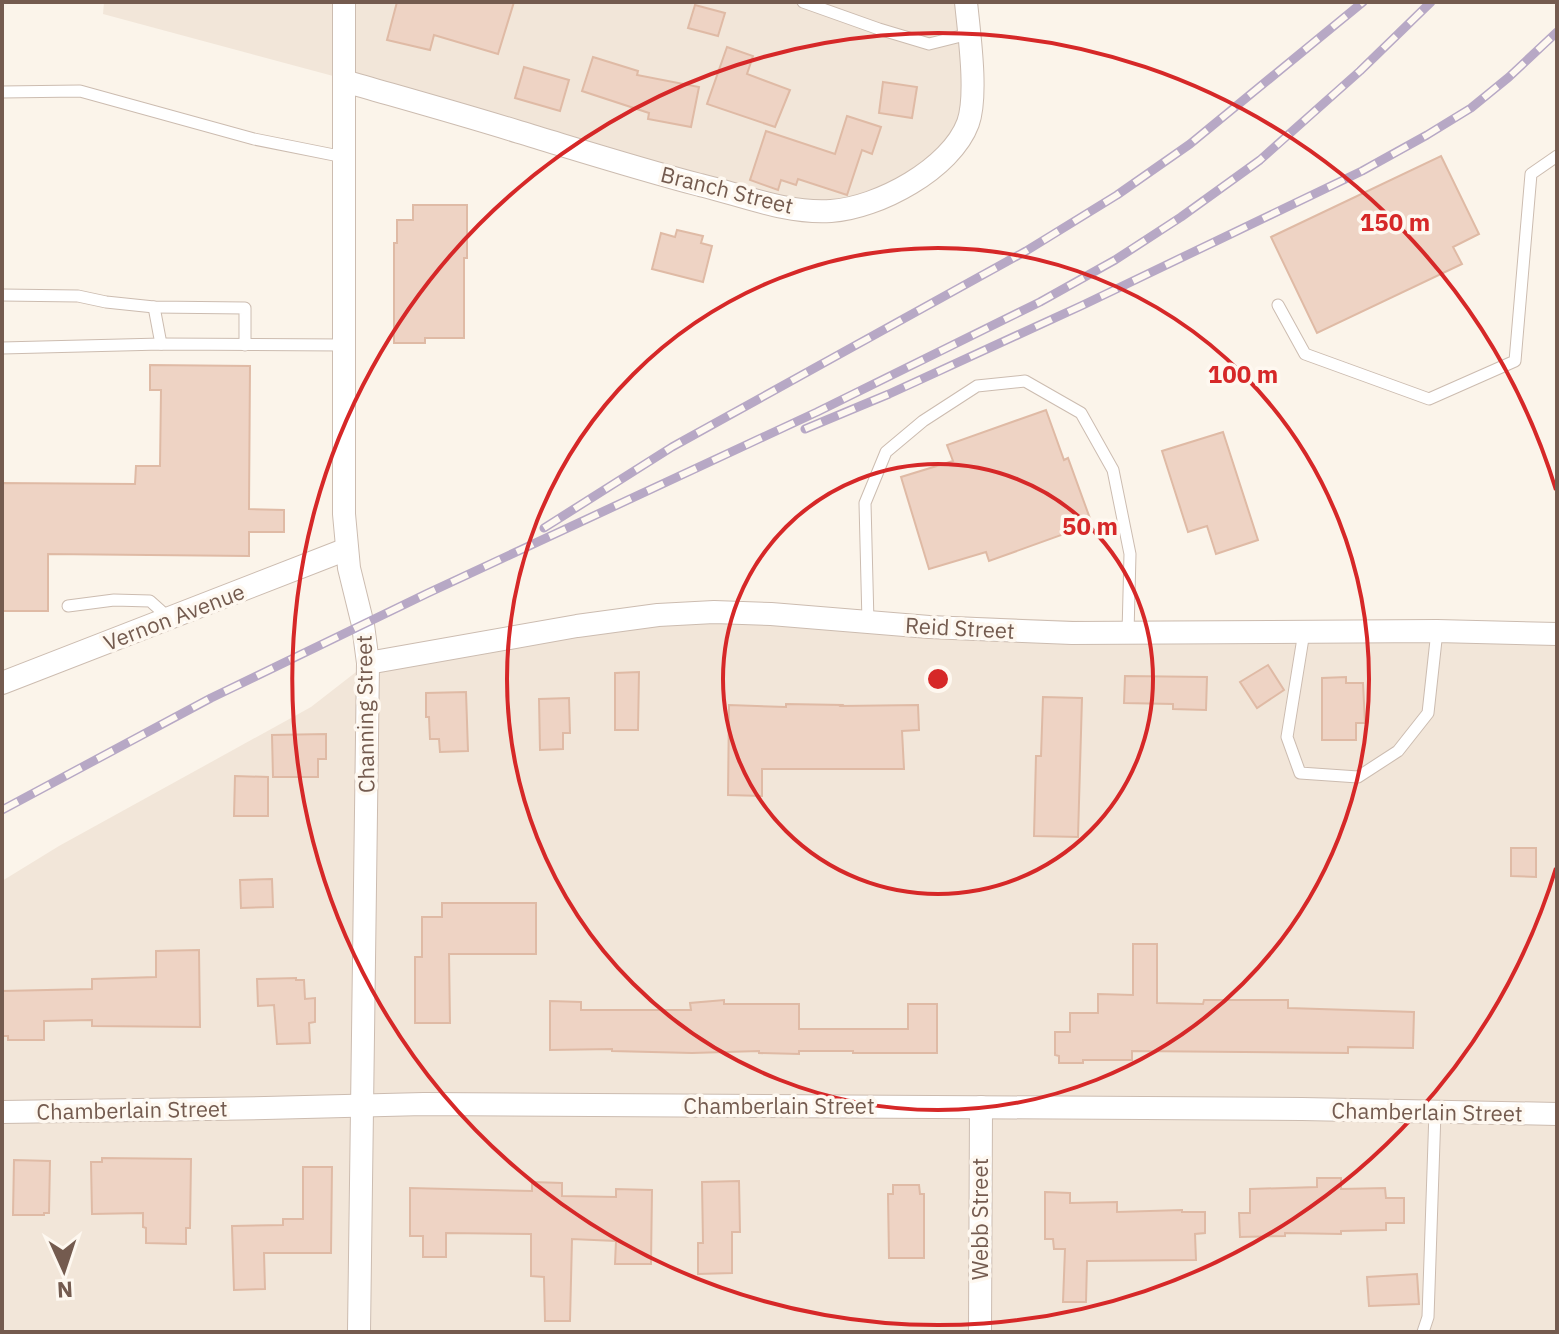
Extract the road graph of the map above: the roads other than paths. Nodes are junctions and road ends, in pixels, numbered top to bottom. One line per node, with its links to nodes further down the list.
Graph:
1 (344, 2): 5 (street, Channing Street)
2 (803, 2): 4 (lane)
3 (966, 2): 4 (street, Branch Street)
4 (969, 34): 5 (street, Branch Street)
5 (344, 81): 8 (street, Channing Street)
6 (2, 92): 8 (lane)
7 (1557, 156): 10 (lane)
8 (344, 157): 14 (street, Channing Street)
9 (2, 295): 11 (lane)
10 (1278, 305)
11 (154, 307): 12 (lane); 13 (lane)
12 (161, 344): 13 (lane); 15 (lane)
13 (245, 345): 14 (lane)
14 (344, 345): 16 (street, Channing Street)
15 (2, 348)
16 (347, 549): 18 (street, Vernon Avenue); 24 (street, Channing Street)
17 (68, 606): 18 (lane)
18 (169, 619): 25 (street, Vernon Avenue)
19 (868, 622): 22 (street, Reid Street); 22 (lane); 24 (street, Reid Street)
20 (1437, 631): 21 (street, Reid Street); 21 (lane); 23 (street, Reid Street)
21 (1304, 632): 22 (street, Reid Street)
22 (1128, 633)
23 (1557, 634)
24 (368, 663): 26 (street, Channing Street)
25 (2, 683)
26 (362, 1105): 27 (street, Chamberlain Street); 28 (street, Chamberlain Street); 31 (street, Channing Street)
27 (981, 1107): 29 (street, Chamberlain Street); 32 (street, Webb Street)
28 (2, 1112)
29 (1435, 1112): 30 (street, Chamberlain Street); 33 (lane)
30 (1557, 1114)
31 (359, 1332)
32 (980, 1332)
33 (1423, 1332)

